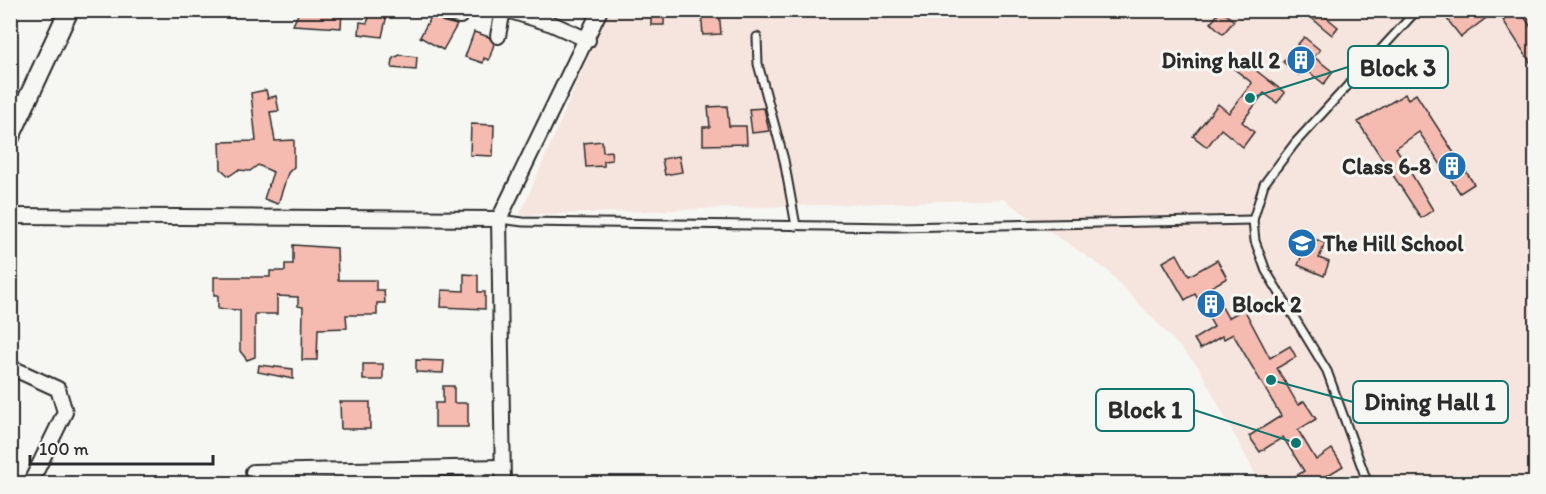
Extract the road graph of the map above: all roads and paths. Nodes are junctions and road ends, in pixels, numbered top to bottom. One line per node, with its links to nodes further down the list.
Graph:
1 (69, 10): 10 (street)
2 (462, 10): 6 (street)
3 (505, 10): 7 (street); 9 (street)
4 (600, 10): 9 (street)
5 (1418, 10): 13 (lane)
6 (447, 14)
7 (498, 36)
8 (757, 37): 14 (lane)
9 (588, 40): 12 (street)
10 (10, 137)
11 (10, 216): 12 (street)
12 (499, 219): 14 (lane); 16 (street)
13 (1253, 220): 14 (lane); 20 (lane)
14 (796, 226)
15 (10, 367): 18 (street)
16 (502, 467): 17 (street); 19 (street)
17 (254, 472)
18 (30, 483)
19 (502, 483)
20 (1368, 483)

